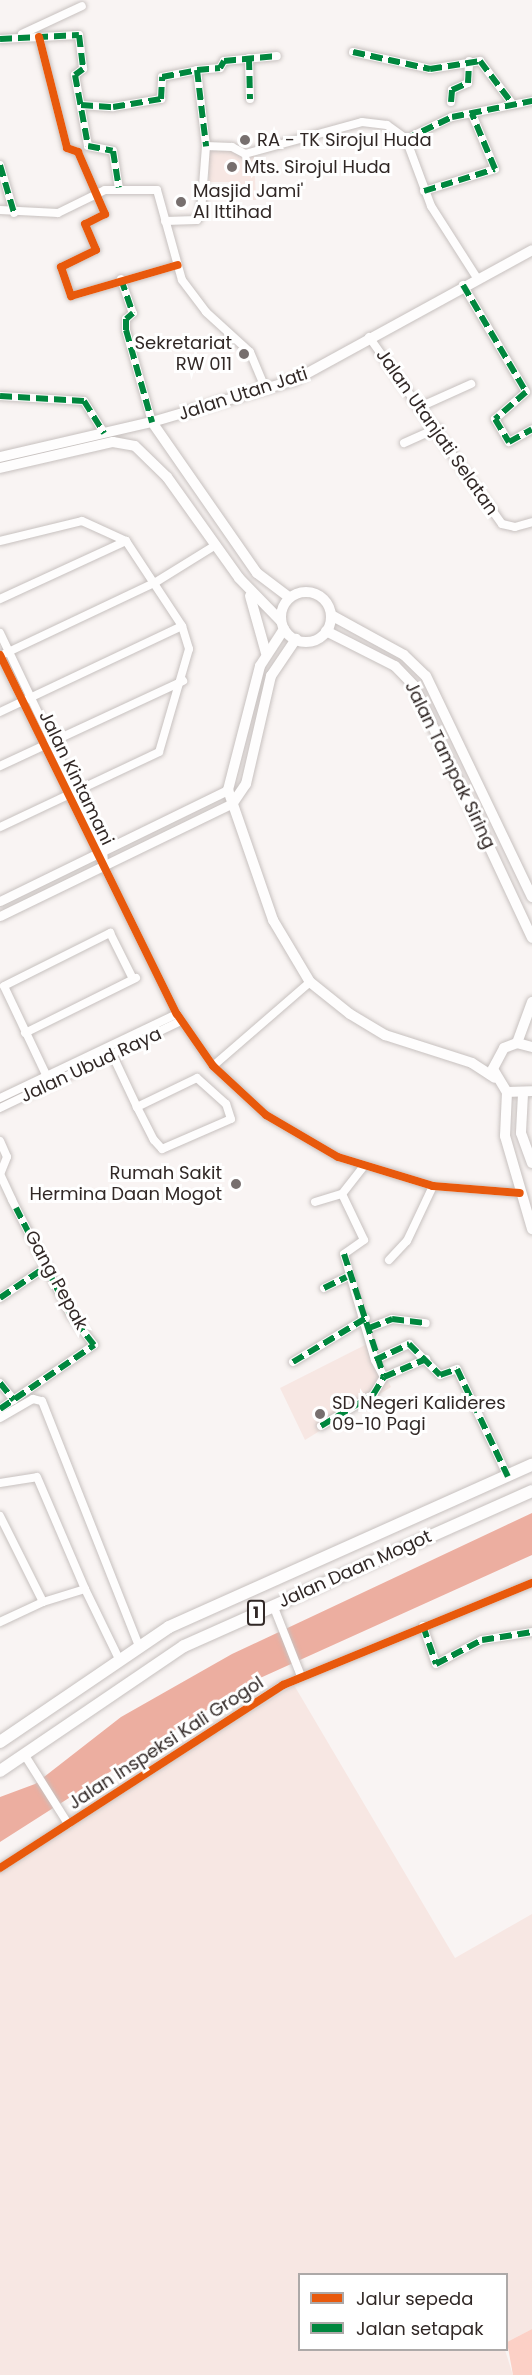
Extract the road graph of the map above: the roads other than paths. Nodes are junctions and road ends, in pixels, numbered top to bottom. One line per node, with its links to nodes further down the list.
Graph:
1 (82, 6): 3 (street)
2 (39, 37): 3 (street); 13 (street); 20 (street)
3 (0, 38)
4 (353, 52): 7 (street)
5 (276, 56): 6 (street)
6 (249, 58): 8 (street); 9 (street)
7 (469, 61): 11 (street); 12 (street)
8 (196, 70): 13 (street); 16 (street)
9 (250, 99)
10 (532, 101): 12 (street)
11 (451, 102)
12 (512, 102): 14 (street)
13 (81, 105): 18 (street)
14 (471, 114): 15 (street); 19 (street)
15 (406, 139): 16 (street); 19 (street)
16 (206, 146): 23 (street)
17 (0, 165): 22 (street)
18 (119, 188): 20 (street); 23 (street)
19 (424, 191): 26 (street)
20 (94, 193): 22 (street); 27 (street)
21 (0, 210): 22 (street)
22 (14, 213)
23 (165, 221): 25 (street)
24 (532, 250): 26 (main road, Jalan Utan Jati)
25 (178, 265): 27 (street); 31 (street)
26 (477, 278): 28 (main road, Jalan Utan Jati)
27 (121, 279): 35 (street)
28 (463, 285): 29 (main road, Jalan Utan Jati); 37 (street)
29 (369, 338): 31 (main road, Jalan Utan Jati); 33 (street, Jalan Utanjati Selatan)
30 (471, 384): 33 (street)
31 (266, 390): 34 (main road, Jalan Utan Jati)
32 (0, 396): 38 (street)
33 (422, 406): 36 (street, Jalan Utanjati Selatan)
34 (168, 418): 35 (main road, Jalan Utan Jati); 39 (main road)
35 (152, 422): 38 (main road, Jalan Utan Jati); 39 (main road)
36 (438, 428): 40 (street); 43 (street, Jalan Utanjati Selatan)
37 (532, 429)
38 (105, 433): 41 (main road, Jalan Utan Jati)
39 (162, 436): 49 (main road)
40 (404, 443)
41 (0, 457)
42 (0, 468): 46 (main road)
43 (532, 522)
44 (0, 541): 45 (street)
45 (126, 541): 48 (street); 50 (street)
46 (216, 545): 47 (main road); 48 (street)
47 (239, 579): 52 (main road); 58 (main road)
48 (156, 582): 53 (street); 57 (street)
49 (290, 598): 51 (main road); 52 (main road)
50 (0, 599)
51 (331, 615): 54 (main road); 75 (main road, Jalan Tampak Siring)
52 (283, 625): 56 (main road); 58 (main road)
53 (182, 626): 60 (street); 61 (street)
54 (326, 631): 56 (main road); 78 (main road, Jalan Tampak Siring)
55 (0, 633): 57 (street, Jalan Kintamani)
56 (296, 639): 70 (main road)
57 (9, 652): 59 (street); 61 (street, Jalan Kintamani)
58 (266, 653): 67 (main road)
59 (0, 655): 62 (street, Jalan Kintamani)
60 (183, 681): 64 (street); 68 (street)
61 (31, 698): 62 (street); 64 (street, Jalan Kintamani)
62 (22, 702): 63 (street); 65 (street, Jalan Kintamani)
63 (0, 712)
64 (52, 742): 65 (street); 68 (street, Jalan Kintamani)
65 (43, 746): 66 (street); 69 (street, Jalan Kintamani)
66 (0, 766)
67 (228, 790): 70 (main road); 72 (street)
68 (76, 792): 69 (street); 72 (street, Jalan Kintamani)
69 (66, 796): 71 (street); 73 (street, Jalan Kintamani)
70 (233, 803): 74 (street); 79 (main road)
71 (0, 826)
72 (103, 849): 73 (street); 74 (street, Jalan Kintamani)
73 (94, 853): 74 (street, Jalan Kintamani); 76 (street)
74 (104, 865): 77 (street); 81 (street)
75 (532, 897)
76 (0, 900)
77 (0, 916)
78 (532, 938)
79 (310, 982): 87 (main road); 88 (street)
80 (532, 1002): 83 (main road)
81 (179, 1018): 85 (street, Jalan Ubud Raya); 88 (street); 90 (street, Jalan Ubud Raya)
82 (25, 1033): 82 (street); 90 (street)
83 (517, 1043): 84 (main road); 86 (main road)
84 (532, 1047)
85 (112, 1054): 90 (street, Jalan Ubud Raya); 94 (street)
86 (495, 1060): 87 (main road); 89 (main road)
87 (472, 1064): 89 (main road)
88 (213, 1066): 98 (street)
89 (495, 1078): 91 (main road)
90 (48, 1079): 93 (street, Jalan Ubud Raya); 95 (street, Jalan Ubud Raya)
91 (507, 1092): 92 (main road); 100 (main road)
92 (528, 1093): 97 (main road)
93 (0, 1098)
94 (138, 1107): 94 (street)
95 (0, 1108)
96 (0, 1141): 105 (street, Gang Pepak)
97 (532, 1163)
98 (363, 1167): 99 (street); 101 (street)
99 (434, 1186): 100 (street); 104 (street)
100 (520, 1193): 103 (main road)
101 (342, 1194): 102 (street); 106 (street)
102 (315, 1202)
103 (532, 1230)
104 (389, 1260)
105 (47, 1266): 108 (street); 117 (street, Gang Pepak)
106 (347, 1276): 107 (street); 109 (street)
107 (324, 1288)
108 (0, 1298)
109 (366, 1318): 111 (street); 114 (street)
110 (426, 1323): 111 (street)
111 (369, 1328): 113 (street)
112 (426, 1359): 113 (street); 115 (street); 122 (street)
113 (375, 1360): 115 (street)
114 (293, 1362)
115 (384, 1377): 120 (street)
116 (0, 1383): 117 (street)
117 (14, 1400): 118 (street, Gang Pepak)
118 (0, 1409)
119 (0, 1418): 137 (street)
120 (321, 1426)
121 (532, 1465): 122 (highway, Jalan Daan Mogot / 1)
122 (508, 1477): 126 (highway, Jalan Daan Mogot / 1)
123 (0, 1483): 131 (street)
124 (532, 1491): 128 (highway, Jalan Daan Mogot / 1)
125 (0, 1516): 132 (street)
126 (391, 1528): 127 (highway, Jalan Daan Mogot / 1); 128 (highway)
127 (374, 1535): 129 (highway); 137 (highway, Jalan Daan Mogot / 1)
128 (400, 1549): 129 (highway, Jalan Daan Mogot / 1)
129 (384, 1556): 133 (highway, Jalan Daan Mogot / 1)
130 (532, 1585): 135 (street, Jalan Inspeksi Kali Grogol)
131 (85, 1589): 132 (street); 138 (street)
132 (43, 1602): 134 (street)
133 (276, 1610): 139 (street); 141 (highway, Jalan Daan Mogot / 1)
134 (0, 1622)
135 (423, 1626): 136 (street); 139 (street, Jalan Inspeksi Kali Grogol)
136 (532, 1632)
137 (138, 1644): 138 (highway, Jalan Daan Mogot / 1)
138 (118, 1657): 140 (highway, Jalan Daan Mogot / 1)
139 (300, 1673): 143 (street, Jalan Inspeksi Kali Grogol)
140 (0, 1742)
141 (26, 1756): 142 (highway, Jalan Daan Mogot / 1); 143 (street)
142 (0, 1771)
143 (67, 1822): 144 (street, Jalan Inspeksi Kali Grogol)
144 (0, 1868)

